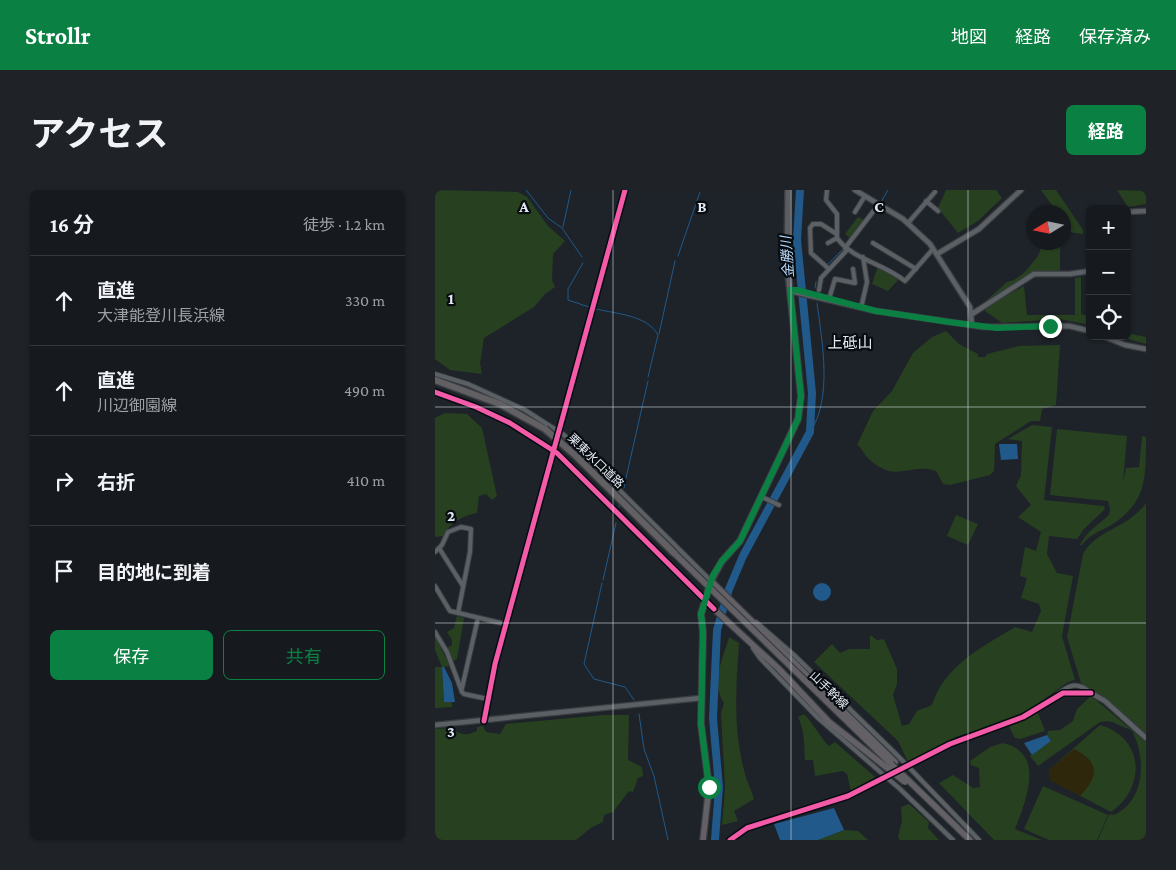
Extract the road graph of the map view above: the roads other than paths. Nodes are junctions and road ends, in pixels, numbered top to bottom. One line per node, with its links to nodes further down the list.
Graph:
1 (625, 190): 39 (street)
2 (788, 190): 27 (main road)
3 (827, 190): 15 (street)
4 (855, 190): 7 (street)
5 (1021, 190): 21 (street)
6 (935, 192): 8 (street)
7 (865, 196): 9 (street); 11 (street)
8 (926, 201): 10 (street); 14 (street)
9 (879, 204): 14 (street); 19 (street)
10 (937, 211)
11 (855, 212)
12 (1131, 212): 13 (street)
13 (1146, 212)
14 (908, 223): 20 (street)
15 (835, 233): 16 (street); 23 (street)
16 (837, 238): 17 (street); 19 (street)
17 (828, 243)
18 (873, 243): 25 (street)
19 (846, 249): 22 (street); 23 (street)
20 (933, 249): 21 (street); 25 (street)
21 (937, 254): 31 (street)
22 (863, 257): 25 (street); 30 (street)
23 (829, 269): 28 (street)
24 (853, 269): 29 (street)
25 (916, 270)
26 (1086, 272): 31 (street)
27 (791, 290): 29 (street); 41 (main road)
28 (819, 290)
29 (829, 299): 30 (street)
30 (861, 308): 32 (street)
31 (972, 314): 32 (street)
32 (972, 326): 33 (street)
33 (1086, 329)
34 (1113, 340): 35 (street)
35 (1146, 349)
36 (435, 374): 39 (street)
37 (435, 380): 45 (highway, 栗東水口道路, bridge)
38 (435, 392): 40 (street)
39 (558, 431): 40 (street); 46 (street)
40 (553, 450): 49 (street); 54 (street)
41 (762, 497): 42 (street); 46 (main road)
42 (779, 505)
43 (439, 548): 44 (street); 48 (street); 48 (street)
44 (435, 552)
45 (674, 553): 65 (main road, 山手幹線, bridge)
46 (711, 581): 49 (main road); 52 (main road)
47 (435, 586): 51 (street)
48 (463, 586): 51 (street)
49 (705, 600): 50 (street); 60 (main road)
50 (714, 609): 56 (main road)
51 (458, 613): 53 (street)
52 (749, 617): 65 (main road); 66 (street)
53 (477, 618): 54 (street); 57 (street)
54 (505, 624): 61 (street)
55 (435, 632): 57 (street)
56 (749, 642): 65 (main road); 67 (street)
57 (462, 688): 61 (street)
58 (1091, 693): 59 (street); 59 (street); 64 (street)
59 (1056, 696): 66 (street)
60 (701, 698): 62 (street); 70 (main road)
61 (488, 699): 62 (street)
62 (484, 721): 63 (street)
63 (435, 724)
64 (1146, 738)
65 (890, 764): 68 (main road, 山手幹線, bridge)
66 (908, 767): 67 (street); 74 (street)
67 (886, 777): 71 (street); 72 (street)
68 (908, 781): 69 (main road); 69 (main road, 山手幹線)
69 (945, 816): 73 (main road, 山手幹線)
70 (703, 840)
71 (730, 840)
72 (953, 840)
73 (970, 840)
74 (979, 840)

